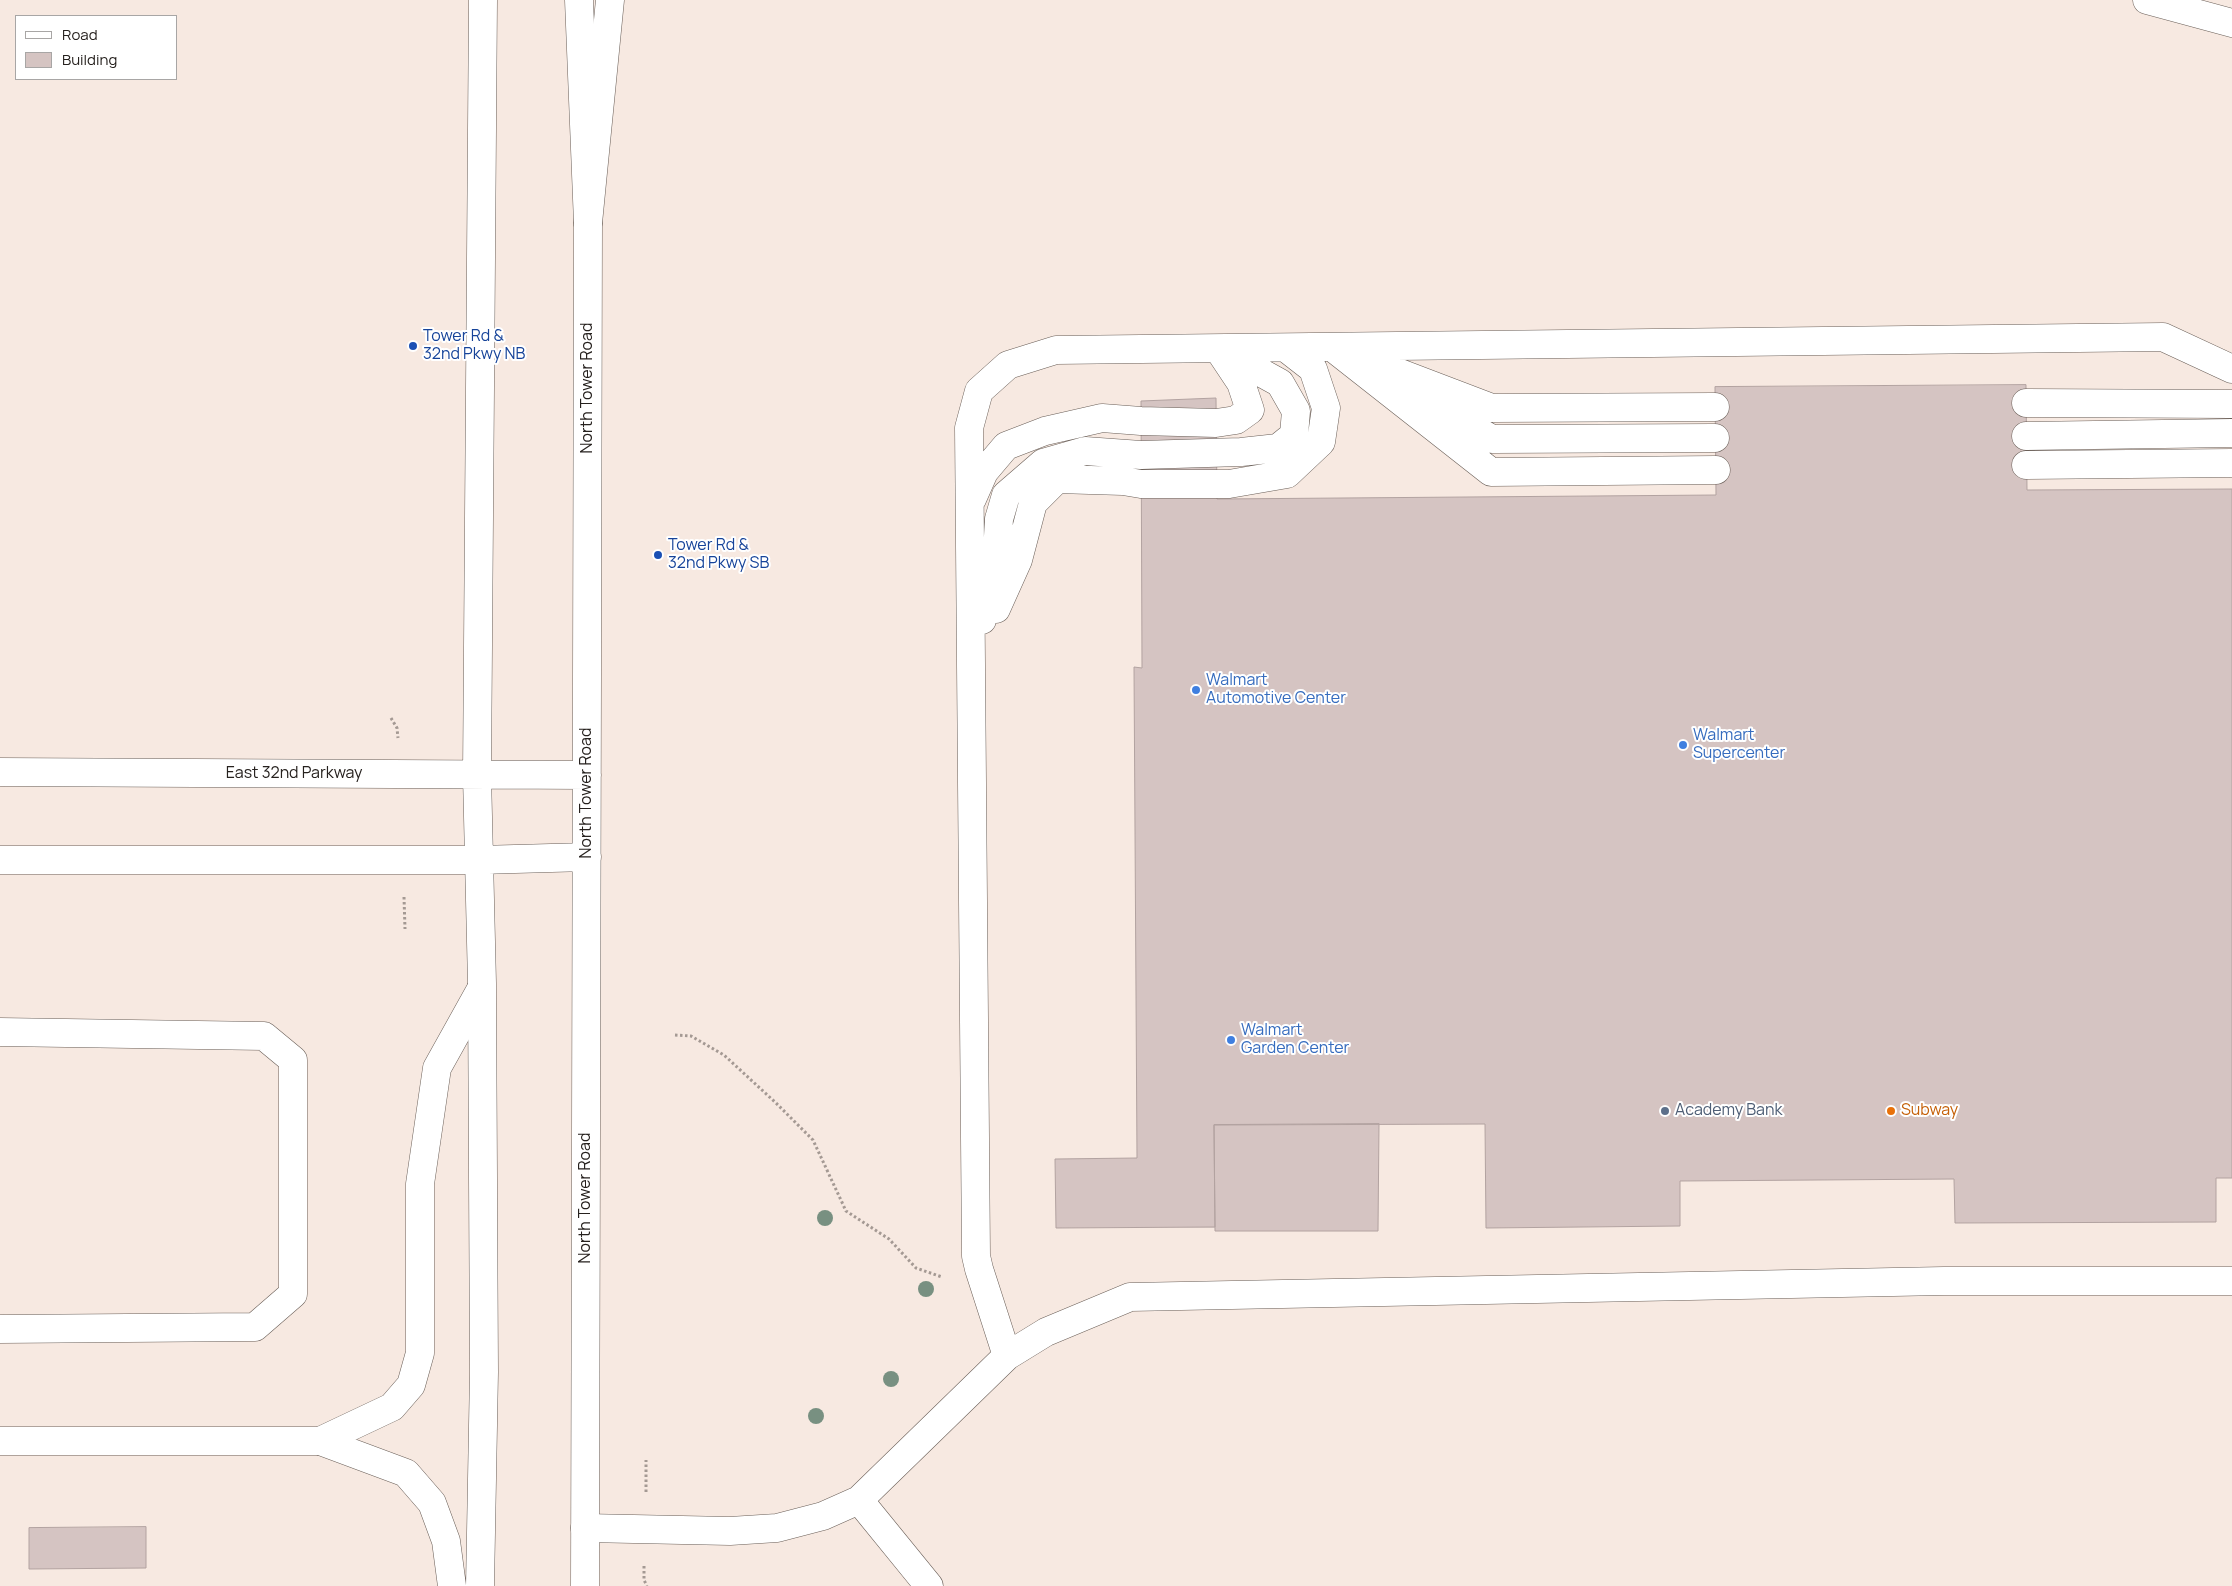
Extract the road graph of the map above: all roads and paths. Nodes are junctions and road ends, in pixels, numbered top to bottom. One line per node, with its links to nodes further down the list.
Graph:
1 (483, 0): 25 (main road)
2 (579, 0): 6 (main road, North Tower Road)
3 (610, 0): 6 (main road)
4 (2148, 0): 5 (main road)
5 (2232, 23)
6 (588, 223): 26 (main road, North Tower Road)
7 (1332, 347): 9 (main road); 10 (main road); 13 (main road); 16 (main road); 19 (main road)
8 (1218, 348): 9 (main road); 20 (main road); 20 (main road); 21 (main road)
9 (1286, 348): 21 (main road)
10 (2232, 369)
11 (2026, 403): 12 (main road)
12 (2232, 404)
13 (1715, 407)
14 (2232, 433): 15 (main road)
15 (2026, 436)
16 (1715, 438)
17 (2232, 463): 18 (main road)
18 (2026, 465)
19 (1716, 470)
20 (970, 504): 21 (main road)
21 (971, 668): 36 (main road)
22 (390, 718): 23 (path)
23 (397, 728)
24 (0, 772): 25 (main road, East 32nd Parkway)
25 (478, 775): 26 (main road, East 32nd Parkway); 29 (main road)
26 (588, 775): 27 (main road, North Tower Road)
27 (587, 858): 29 (main road); 40 (main road, North Tower Road)
28 (0, 860): 29 (main road)
29 (479, 860): 30 (main road)
30 (481, 989): 38 (main road); 43 (main road)
31 (0, 1032): 35 (main road)
32 (675, 1035): 33 (path)
33 (947, 1279)
34 (2232, 1281): 36 (main road)
35 (0, 1329)
36 (1007, 1356): 39 (main road)
37 (0, 1441): 38 (main road)
38 (320, 1441): 42 (main road)
39 (859, 1500): 40 (main road); 46 (main road)
40 (585, 1528): 44 (main road, North Tower Road)
41 (644, 1580): 45 (path)
42 (452, 1586)
43 (480, 1586)
44 (585, 1586)
45 (647, 1586)
46 (929, 1586)

